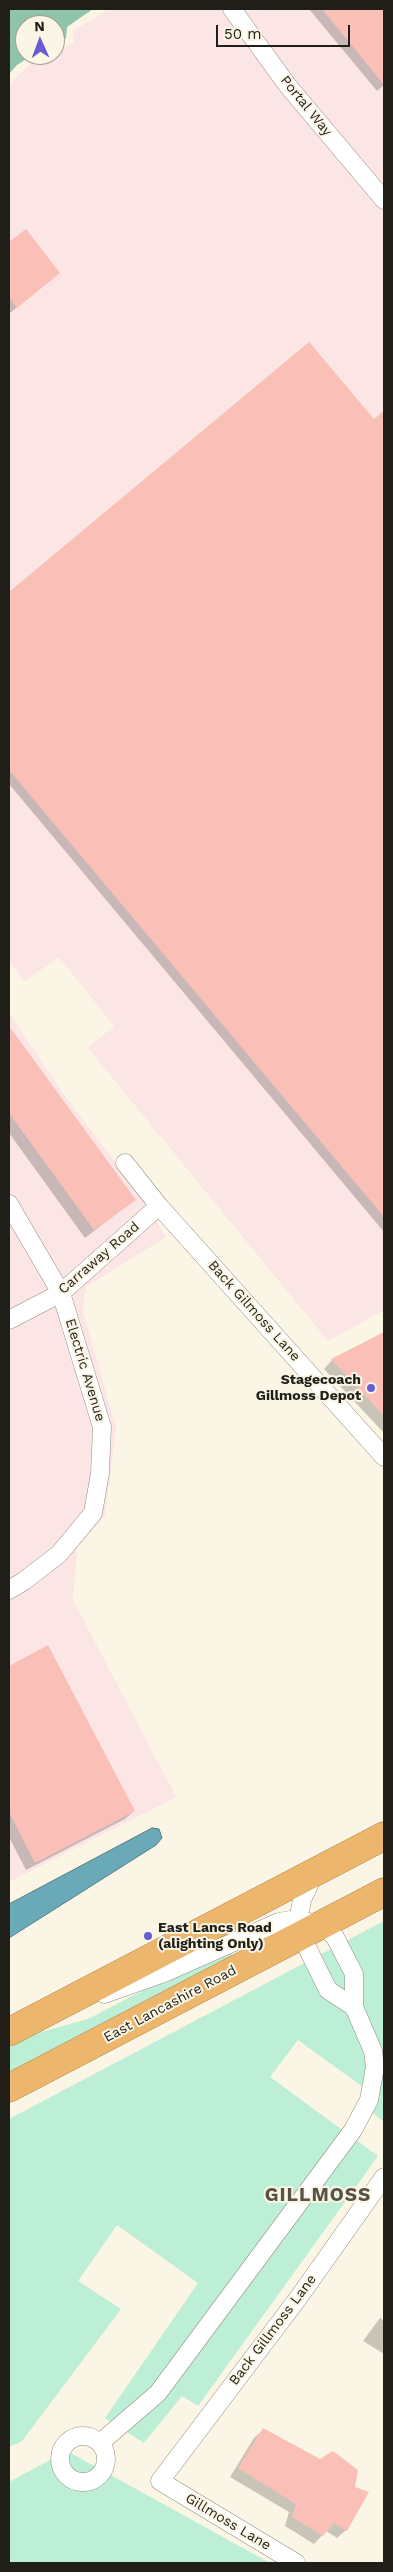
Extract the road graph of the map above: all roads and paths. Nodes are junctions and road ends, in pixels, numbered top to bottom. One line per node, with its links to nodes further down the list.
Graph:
1 (232, 9): 2 (street, Portal Way)
2 (384, 200)
3 (125, 1163): 5 (street, Back Gilmoss Lane)
4 (9, 1204): 6 (street, Electric Avenue)
5 (160, 1206): 6 (street, Carraway Road); 8 (street, Back Gilmoss Lane)
6 (61, 1292): 7 (street, Carraway Road); 9 (street, Electric Avenue)
7 (9, 1320)
8 (384, 1457)
9 (9, 1590)
10 (384, 1836): 11 (highway)
11 (316, 1872): 13 (street); 15 (highway)
12 (384, 1892): 13 (highway, East Lancashire Road)
13 (306, 1927): 14 (street); 14 (street); 15 (street); 16 (highway, East Lancashire Road)
14 (354, 2007): 18 (street)
15 (20, 2027)
16 (9, 2088)
17 (384, 2177): 19 (street, Back Gillmoss Lane)
18 (100, 2443)
19 (160, 2481): 20 (street, Gillmoss Lane)
20 (296, 2563)

